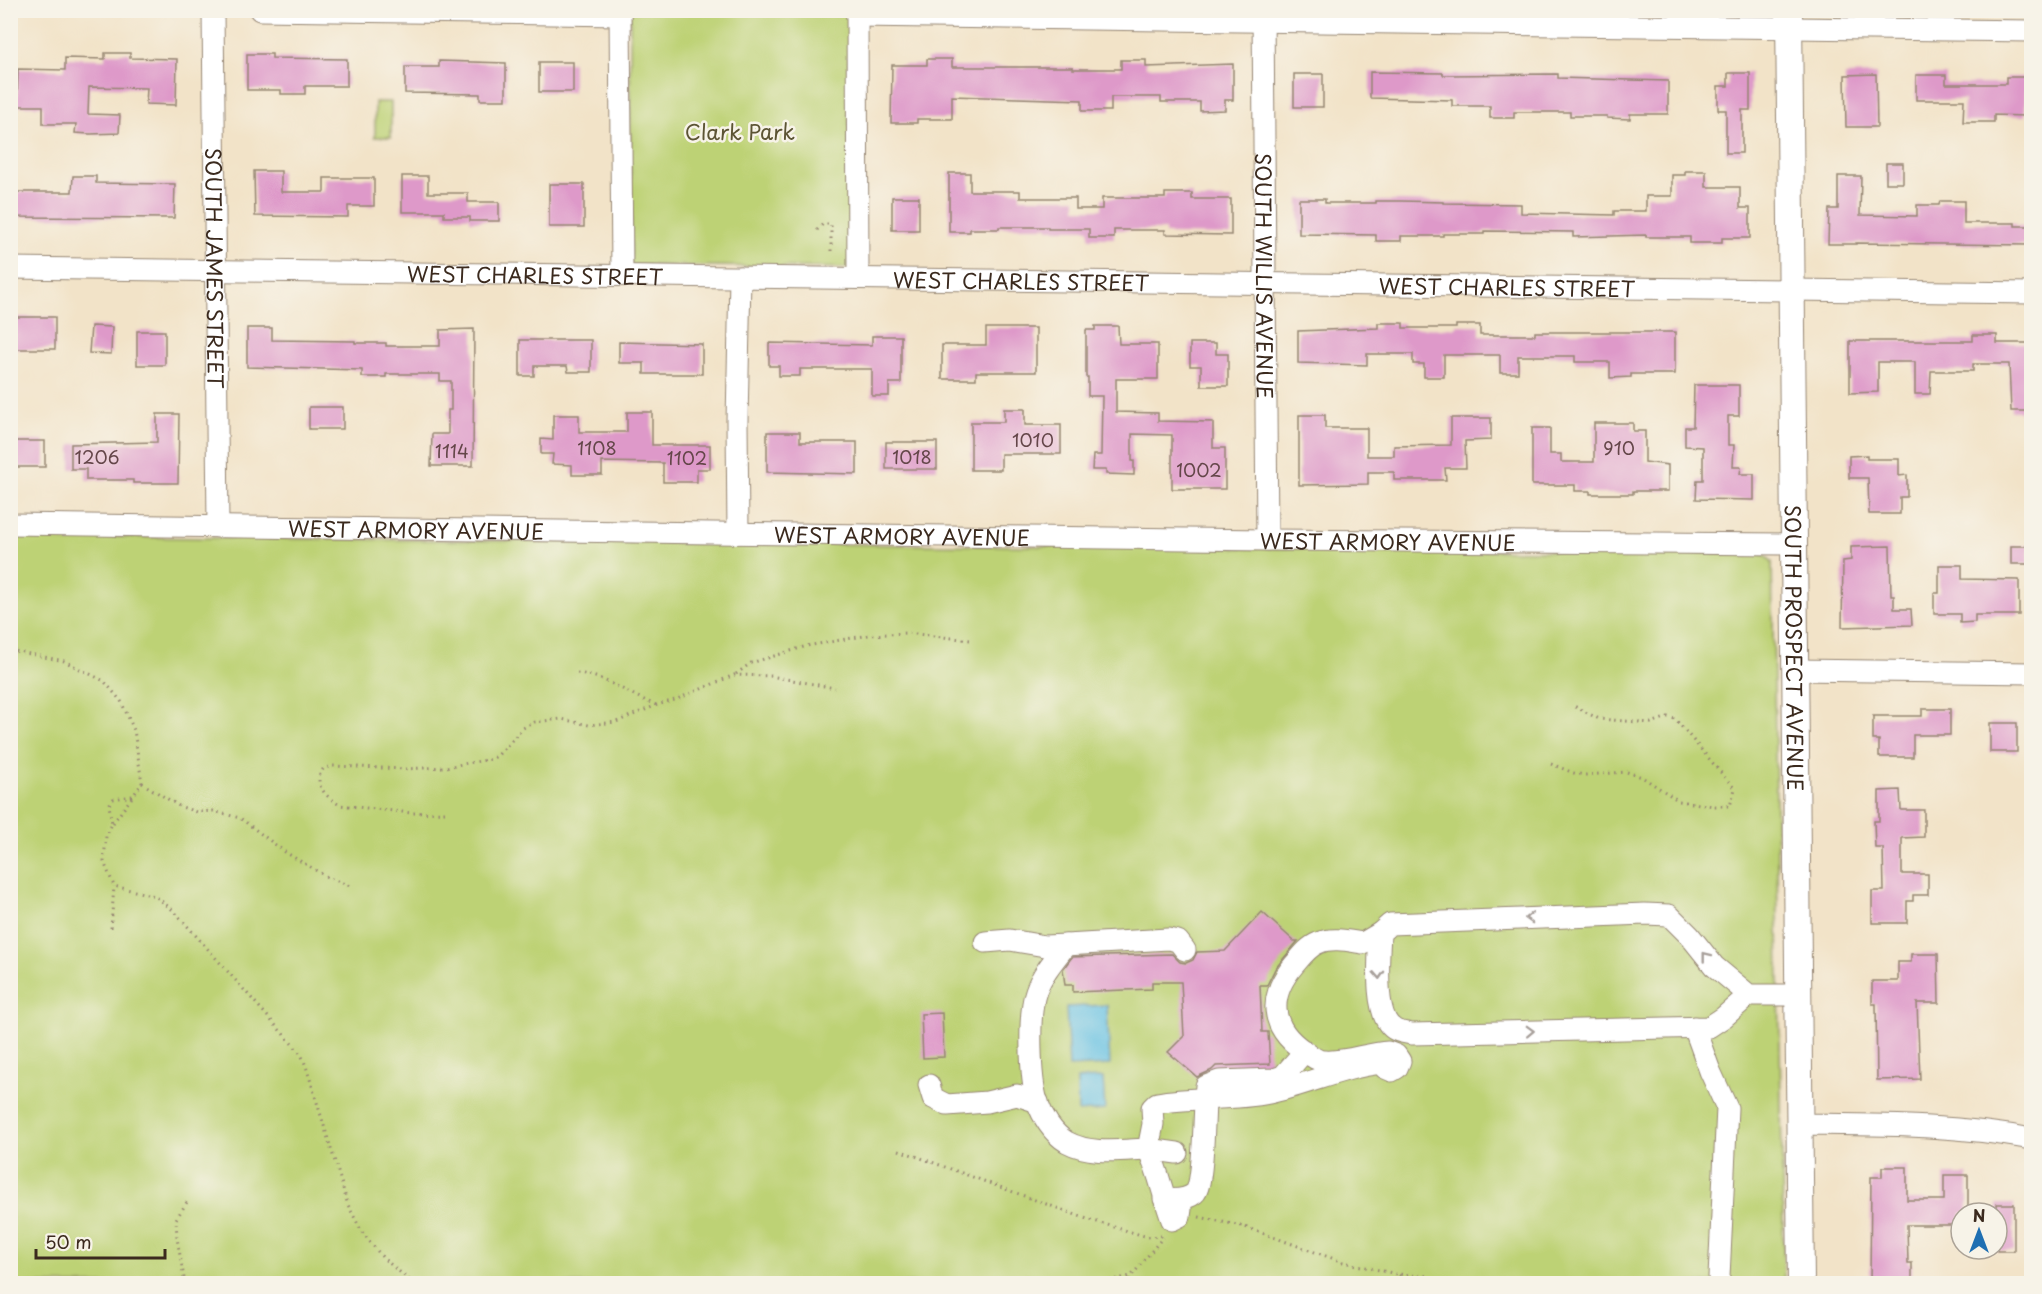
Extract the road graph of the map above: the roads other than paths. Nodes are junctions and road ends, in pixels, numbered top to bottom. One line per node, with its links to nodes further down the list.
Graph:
1 (213, 10): 9 (street, SOUTH JAMES STREET)
2 (260, 10): 3 (street)
3 (620, 13): 10 (street)
4 (856, 14): 5 (street); 12 (street)
5 (1263, 16): 6 (street); 13 (street, SOUTH WILLIS AVENUE)
6 (1789, 19): 7 (street); 14 (main road, SOUTH PROSPECT AVENUE)
7 (2031, 31)
8 (10, 268): 9 (street, WEST CHARLES STREET)
9 (216, 270): 10 (street, WEST CHARLES STREET); 17 (street, SOUTH JAMES STREET)
10 (622, 275): 11 (street, WEST CHARLES STREET)
11 (740, 277): 12 (street, WEST CHARLES STREET); 18 (street)
12 (858, 278): 13 (street, WEST CHARLES STREET)
13 (1264, 282): 14 (street, WEST CHARLES STREET); 19 (street, SOUTH WILLIS AVENUE)
14 (1792, 289): 15 (street, WEST CHARLES STREET); 20 (main road, SOUTH PROSPECT AVENUE)
15 (2031, 293)
16 (10, 524): 17 (street, WEST ARMORY AVENUE)
17 (218, 526): 18 (street, WEST ARMORY AVENUE)
18 (738, 533): 19 (street, WEST ARMORY AVENUE)
19 (1267, 540): 20 (street, WEST ARMORY AVENUE)
20 (1794, 543): 21 (main road, SOUTH PROSPECT AVENUE)
21 (1795, 670): 22 (street); 28 (main road, SOUTH PROSPECT AVENUE)
22 (2031, 673)
23 (1380, 933): 27 (street, one-way to 23); 29 (street, one-way to 29); 30 (street)
24 (985, 942): 25 (street)
25 (1066, 945): 26 (street); 33 (street)
26 (1185, 950)
27 (1749, 995): 28 (street); 29 (street)
28 (1798, 995): 34 (main road, SOUTH PROSPECT AVENUE)
29 (1694, 1027): 38 (street)
30 (1304, 1052): 32 (street); 32 (street)
31 (929, 1085): 33 (street)
32 (1204, 1099): 36 (street); 36 (street)
33 (1038, 1102): 36 (street)
34 (1800, 1124): 35 (street); 39 (main road, SOUTH PROSPECT AVENUE)
35 (2031, 1139)
36 (1148, 1149): 37 (street)
37 (1177, 1153)
38 (1719, 1277)
39 (1801, 1284)

